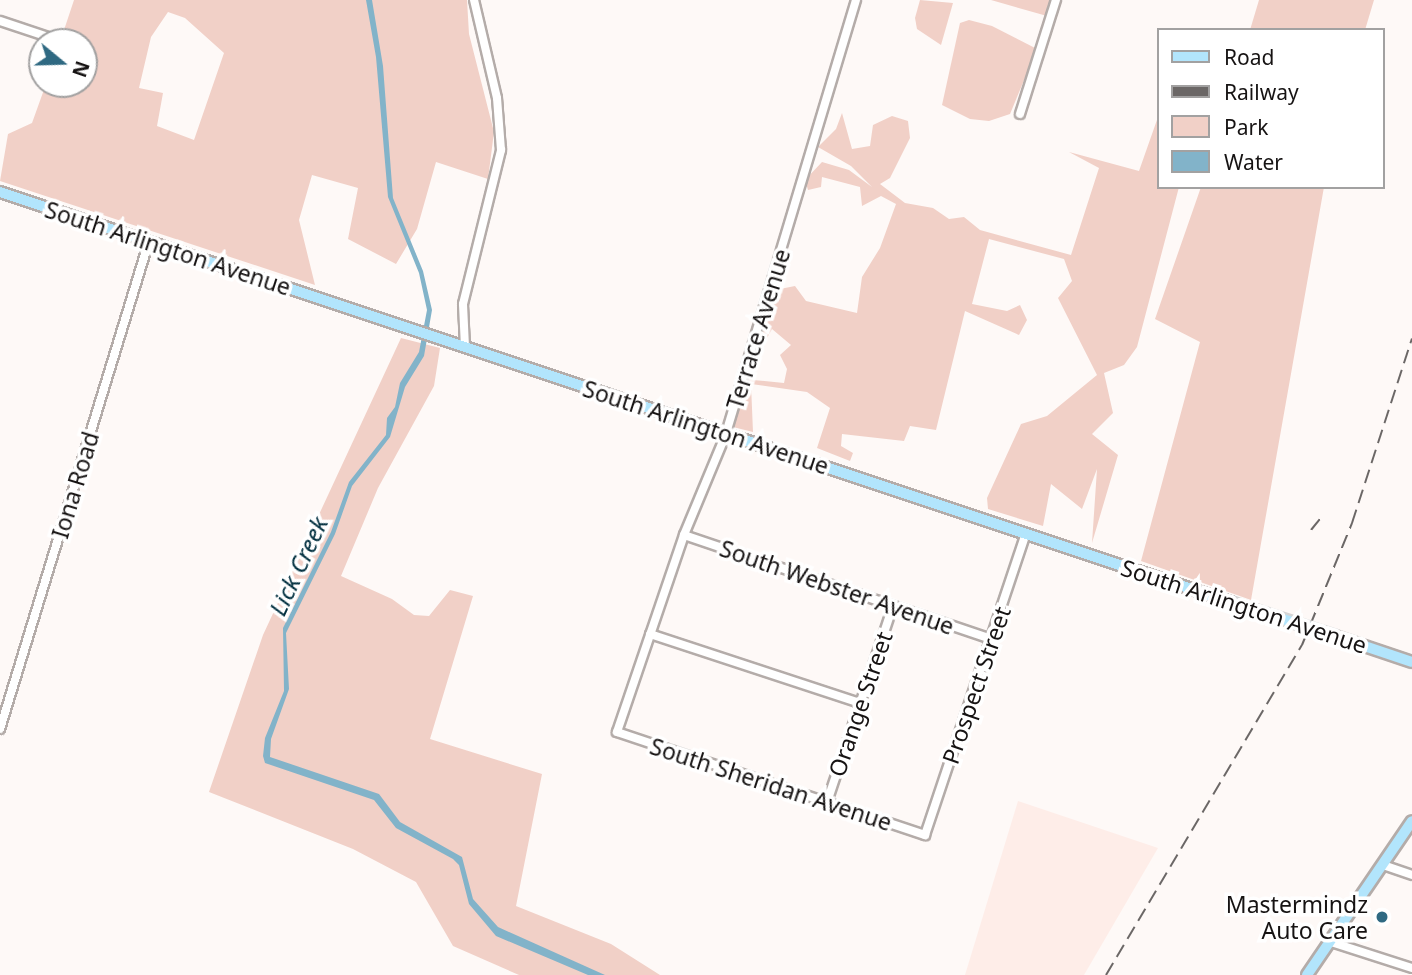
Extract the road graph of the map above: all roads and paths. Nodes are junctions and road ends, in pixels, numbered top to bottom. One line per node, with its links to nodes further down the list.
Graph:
1 (474, 0): 9 (street)
2 (856, 0): 10 (street, Terrace Avenue)
3 (1056, 0): 6 (street)
4 (0, 21): 5 (street)
5 (28, 30)
6 (1020, 114)
7 (0, 192): 8 (main road, South Arlington Avenue)
8 (149, 242): 9 (main road, South Arlington Avenue); 18 (street, Iona Road)
9 (465, 347): 10 (main road, South Arlington Avenue)
10 (726, 434): 11 (main road, South Arlington Avenue); 12 (street, Terrace Avenue)
11 (1026, 534): 15 (street, Prospect Street); 16 (main road, South Arlington Avenue, bridge)
12 (684, 535): 13 (street, South Webster Avenue); 14 (street, Terrace Avenue)
13 (893, 606): 15 (street, South Webster Avenue); 17 (street, Orange Street)
14 (650, 634): 17 (street); 19 (street, Terrace Avenue)
15 (991, 639): 22 (street, Prospect Street)
16 (1412, 662)
17 (860, 703): 20 (street, Orange Street)
18 (0, 729)
19 (617, 733): 20 (street, South Sheridan Avenue)
20 (827, 802): 22 (street, South Sheridan Avenue)
21 (1412, 821): 23 (main road)
22 (925, 835)
23 (1383, 865): 24 (street); 25 (main road)
24 (1412, 875)
25 (1331, 942): 26 (street); 27 (main road)
26 (1412, 968)
27 (1312, 973)

